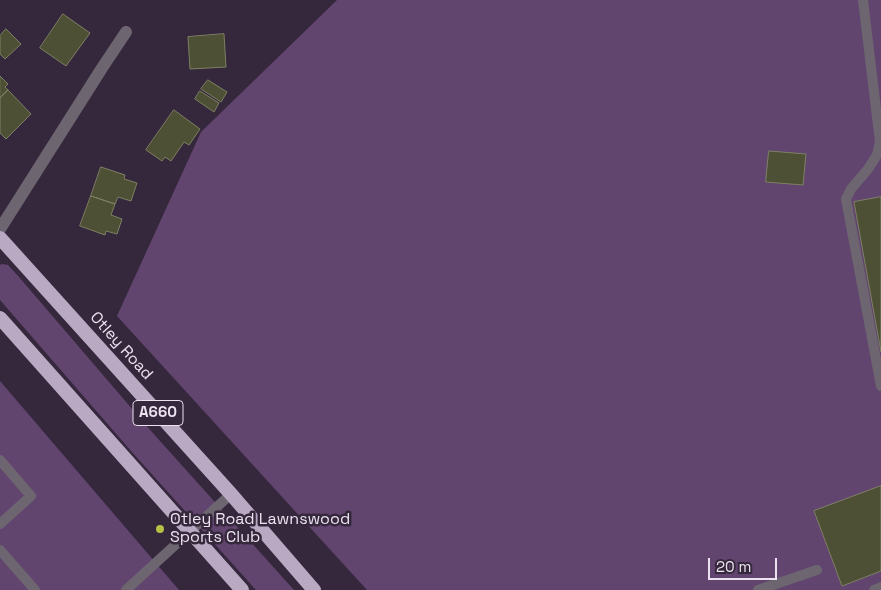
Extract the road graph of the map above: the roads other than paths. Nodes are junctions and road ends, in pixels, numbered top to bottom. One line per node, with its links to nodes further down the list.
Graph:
1 (862, 0): 6 (lane)
2 (126, 32): 3 (street)
3 (0, 229)
4 (0, 238): 8 (highway, Otley Road / A660)
5 (0, 318): 10 (highway)
6 (881, 386)
7 (0, 460): 9 (lane)
8 (231, 494): 10 (lane); 17 (highway, Otley Road / A660)
9 (0, 524)
10 (190, 532): 15 (lane); 16 (highway)
11 (0, 550): 14 (lane)
12 (817, 570): 18 (lane)
13 (881, 587): 19 (lane)
14 (35, 590)
15 (126, 590)
16 (242, 590)
17 (314, 590)
18 (758, 590)
19 (874, 590)

